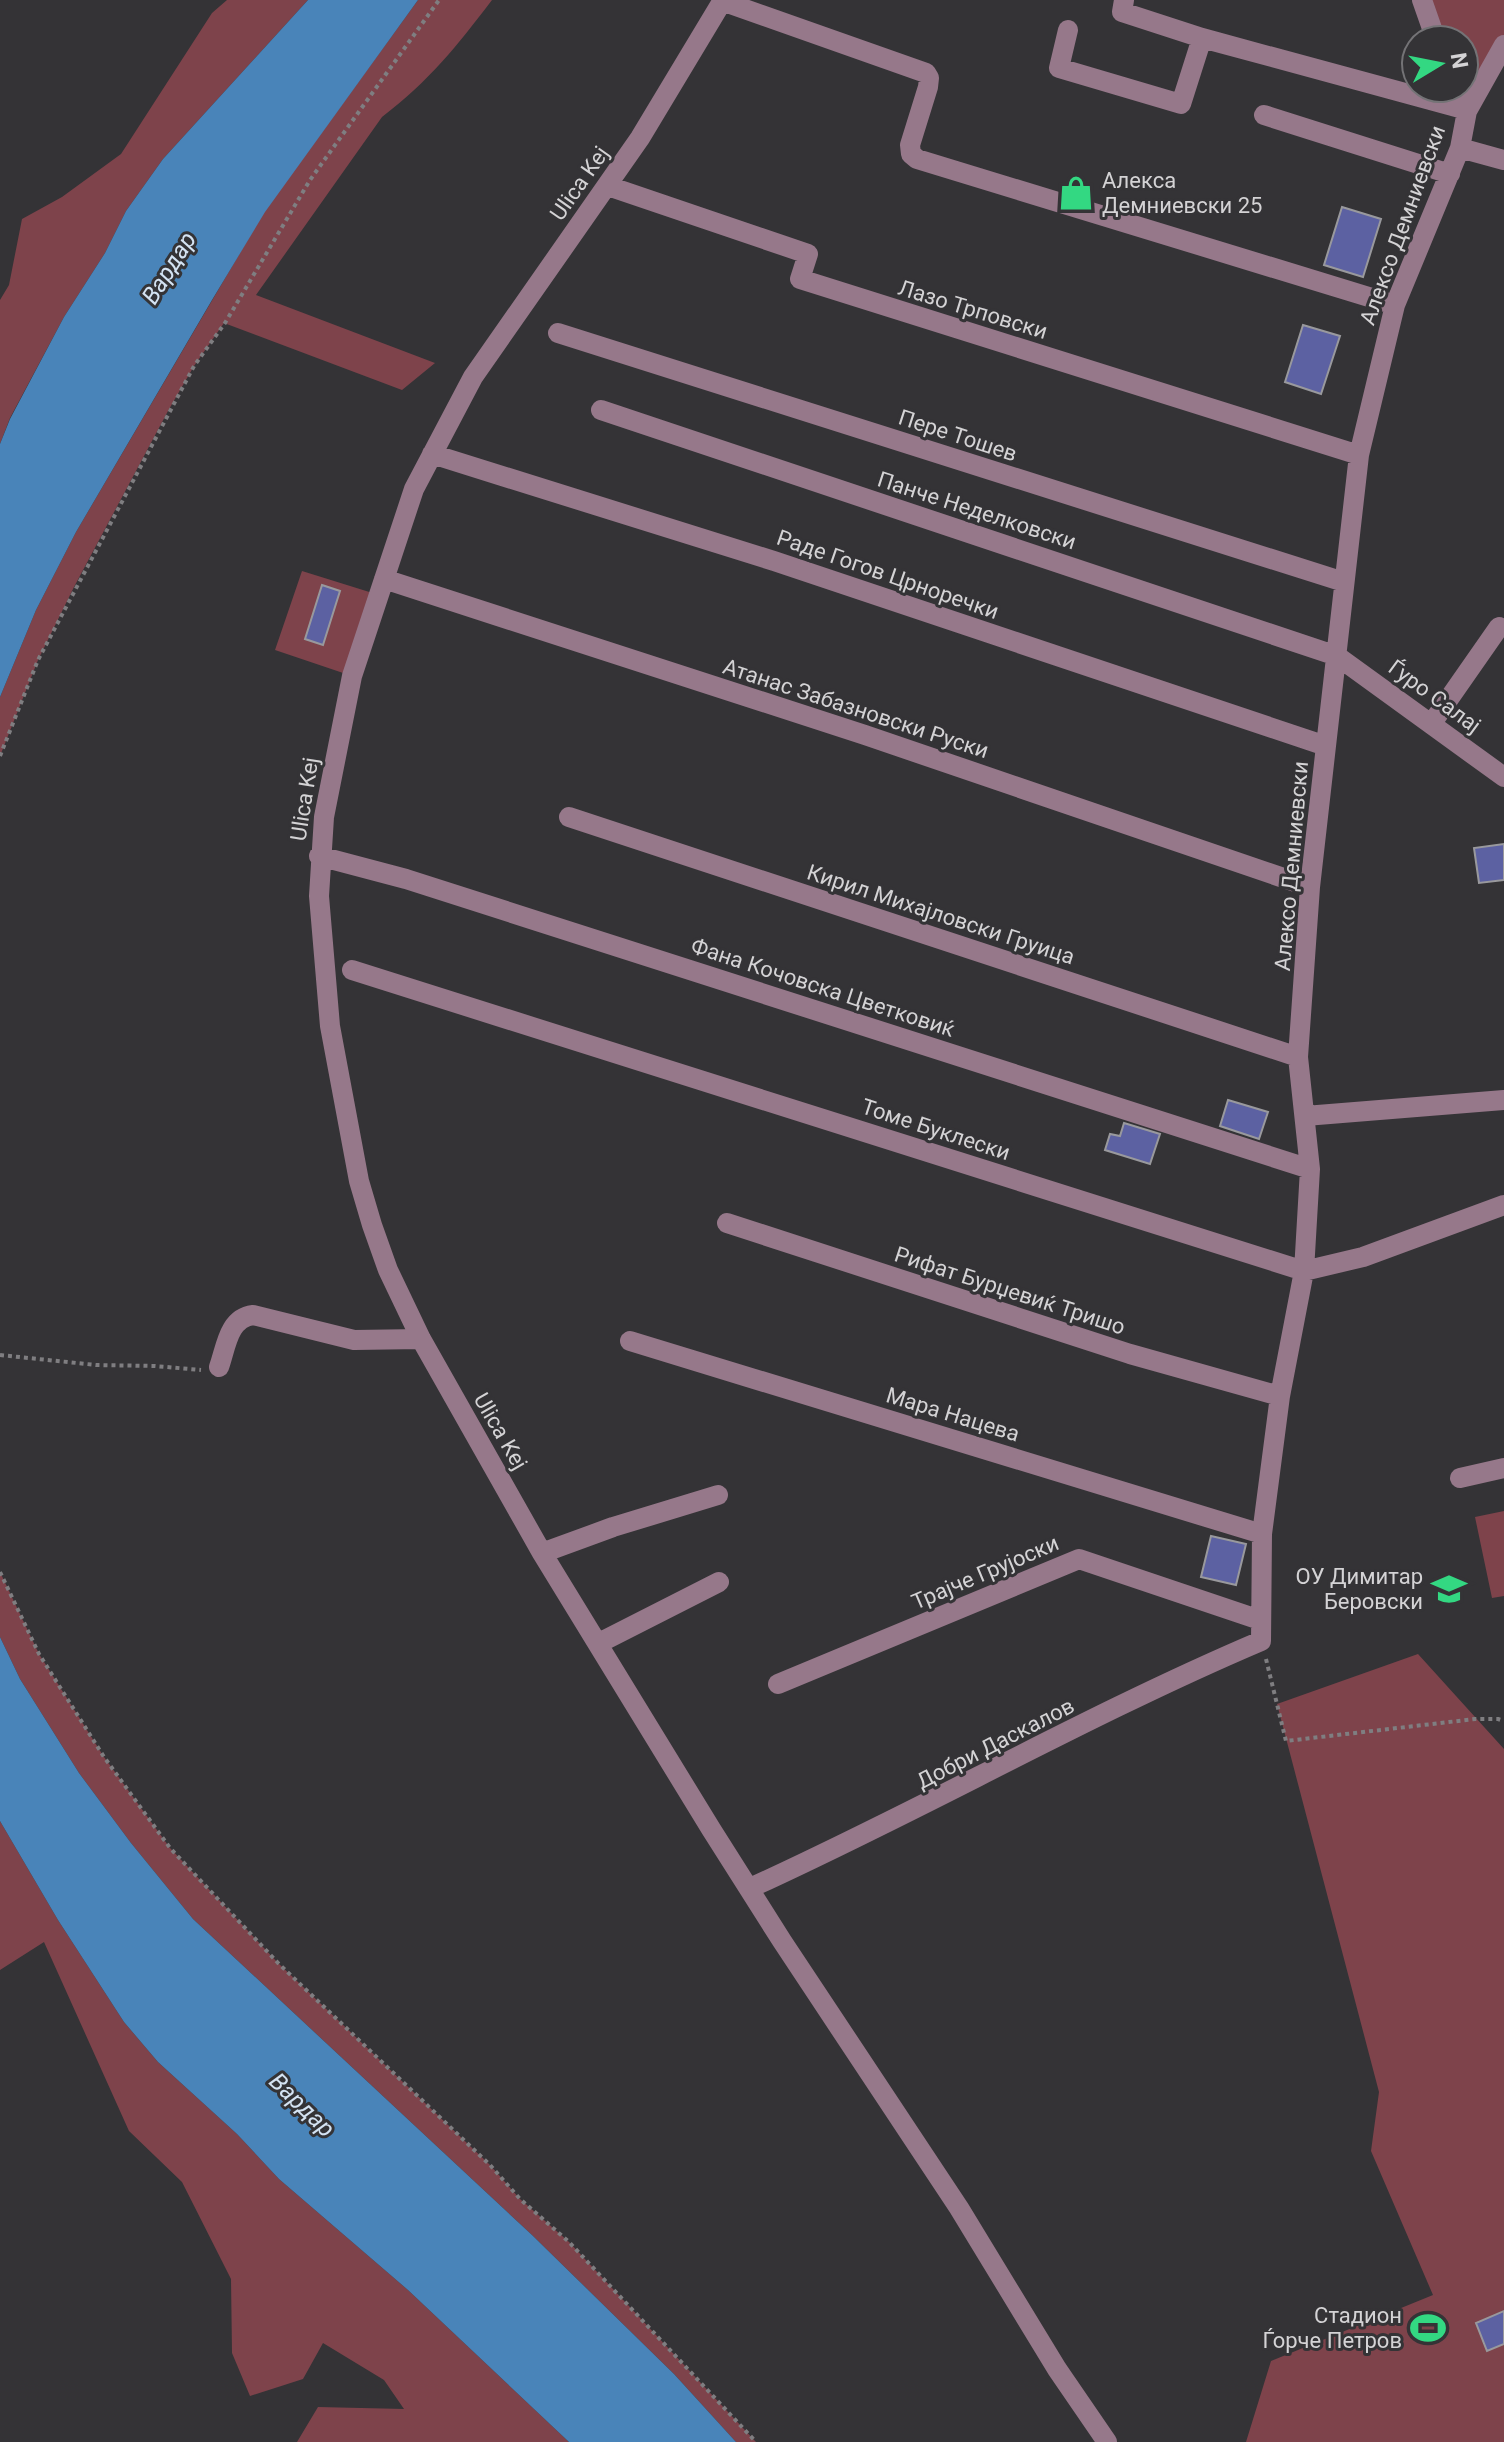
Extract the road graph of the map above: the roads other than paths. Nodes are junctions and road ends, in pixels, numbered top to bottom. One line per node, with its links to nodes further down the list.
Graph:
1 (723, 0): 15 (street, Ulica Kej); 16 (street)
2 (1124, 0): 6 (street)
3 (1422, 0): 4 (street)
4 (1430, 24)
5 (1068, 30): 6 (street)
6 (1202, 38): 9 (street)
7 (1504, 45): 8 (street, Алексо Демниевски)
8 (1480, 76)
9 (1400, 87)
10 (1460, 104): 12 (street, Алексо Демниевски)
11 (1264, 115): 14 (street)
12 (1460, 148): 13 (street); 14 (street, Алексо Демниевски)
13 (1504, 160)
14 (1450, 174): 16 (street, Алексо Демниевски)
15 (608, 186): 19 (street, Ulica Kej); 20 (street, Лазо Трповски)
16 (1395, 305): 20 (street, Алексо Демниевски)
17 (558, 333): 22 (street, Пере Тошев)
18 (601, 410): 24 (street, Панче Неделковски)
19 (432, 454): 21 (street, Ulica Kej); 26 (street, Раде Гогов Црноречки)
20 (1359, 455): 22 (street, Алексо Демниевски)
21 (384, 579): 29 (street, Ulica Kej); 30 (street, Атанас Забазновски Руски)
22 (1344, 582): 24 (street, Алексо Демниевски)
23 (1499, 627): 25 (street)
24 (1337, 656): 25 (street, Ѓуро Салај); 26 (street, Алексо Демниевски)
25 (1432, 723): 27 (street, Ѓуро Салај)
26 (1326, 746): 30 (street, Алексо Демниевски)
27 (1504, 777)
28 (569, 817): 32 (street, Кирил Михајловски Груица)
29 (319, 856): 35 (street, Фана Кочовска Цветковиќ); 39 (street, Ulica Kej)
30 (1310, 887): 32 (street, Алексо Демниевски)
31 (352, 970): 38 (street, Томе Буклески)
32 (1298, 1057): 34 (street, Алексо Демниевски)
33 (1504, 1100): 34 (street)
34 (1305, 1116): 35 (street, Алексо Демниевски)
35 (1310, 1169): 38 (street, Алексо Демниевски)
36 (1504, 1205): 38 (street)
37 (727, 1223): 42 (street, Рифат Бурџевиќ Тришо)
38 (1304, 1271): 42 (street, Алексо Демниевски)
39 (421, 1339): 41 (street); 47 (street, Ulica Kej)
40 (630, 1341): 46 (street, Мара Нацева)
41 (215, 1369)
42 (1280, 1396): 46 (street, Алексо Демниевски)
43 (1504, 1468): 44 (street)
44 (1460, 1478)
45 (718, 1495): 47 (street)
46 (1262, 1534): 49 (street, Алексо Демниевски)
47 (542, 1553): 50 (street, Ulica Kej)
48 (719, 1582): 50 (street)
49 (1261, 1631): 51 (street, Трајче Грујоски); 52 (street, Добри Даскалов)
50 (599, 1643): 52 (street, Ulica Kej)
51 (778, 1684)
52 (750, 1888): 53 (street, Ulica Kej)
53 (1107, 2442)

